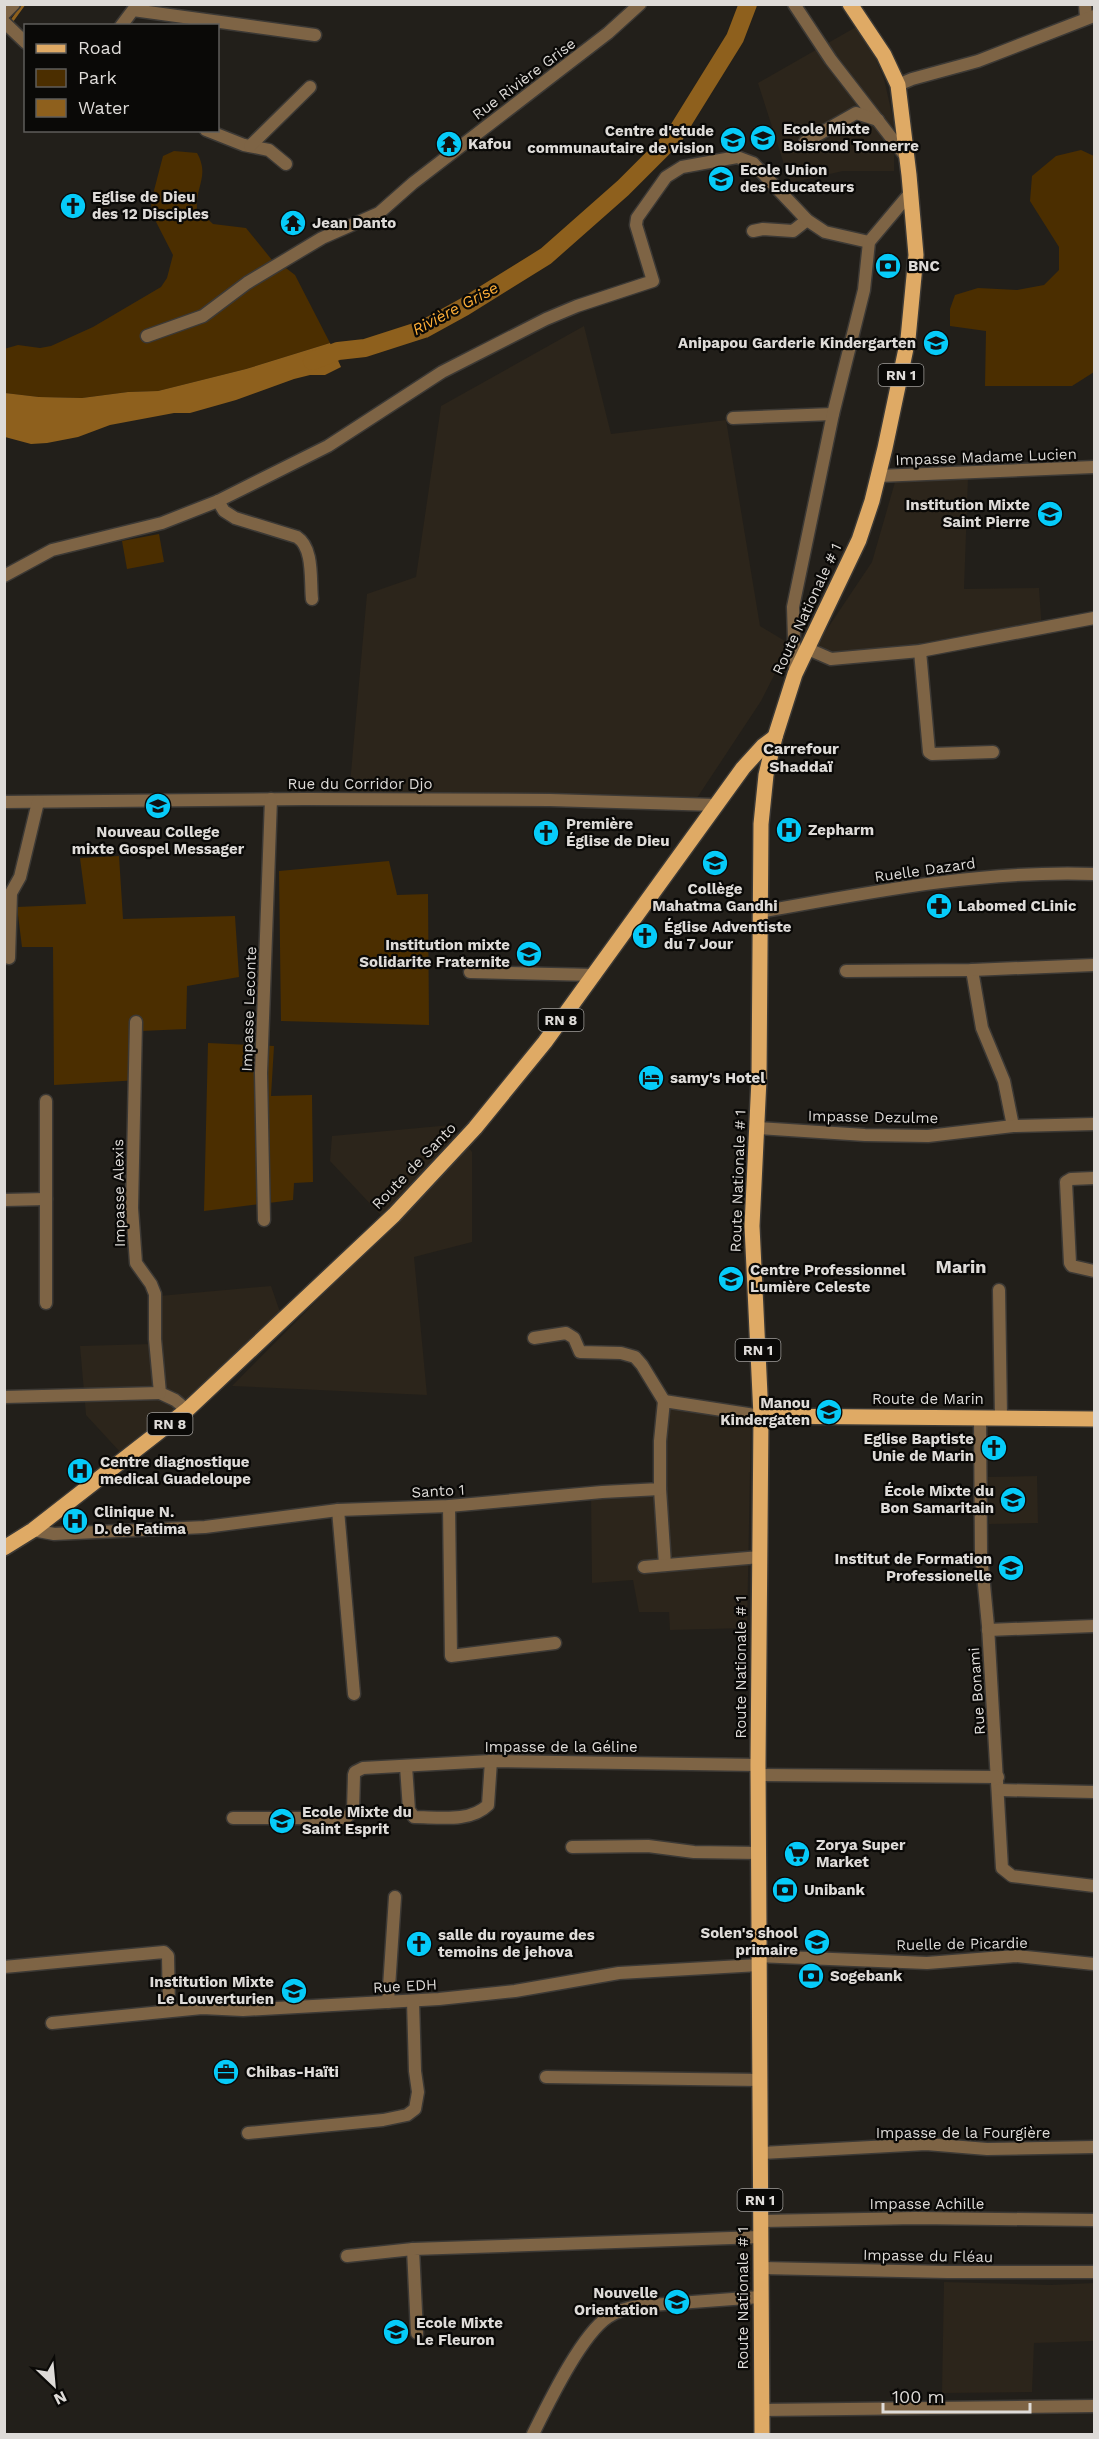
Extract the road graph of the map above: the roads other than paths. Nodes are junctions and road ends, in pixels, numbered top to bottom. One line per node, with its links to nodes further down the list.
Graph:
1 (14, 4): 6 (street)
2 (640, 4): 24 (street, Rue Rivière Grise)
3 (850, 4): 12 (main road, Route Nationale # 1 / RN 1)
4 (1085, 4): 7 (street)
5 (796, 8): 14 (street)
6 (4, 14)
7 (1090, 17): 12 (street)
8 (4, 22): 11 (street)
9 (123, 24): 10 (street)
10 (315, 35)
11 (24, 41)
12 (898, 86): 18 (main road, Route Nationale # 1 / RN 1)
13 (310, 87): 17 (street)
14 (878, 120): 16 (street); 18 (street)
15 (212, 132): 17 (street)
16 (805, 142)
17 (250, 146): 19 (street)
18 (908, 159): 20 (main road, Route Nationale # 1 / RN 1)
19 (286, 164)
20 (911, 192): 23 (street); 28 (main road, Route Nationale # 1 / RN 1)
21 (807, 220): 22 (street); 23 (street); 29 (street)
22 (753, 231)
23 (869, 242): 25 (street)
24 (147, 336)
25 (833, 414): 26 (street); 35 (street)
26 (734, 418)
27 (1095, 467): 28 (street, Impasse Madame Lucien)
28 (878, 476): 33 (main road, Route Nationale # 1 / RN 1)
29 (218, 501): 30 (street); 31 (street)
30 (4, 576)
31 (312, 599)
32 (1095, 618): 34 (street)
33 (808, 649): 34 (street); 35 (main road, Route Nationale # 1 / RN 1)
34 (920, 651): 37 (street)
35 (795, 674): 36 (main road, Route Nationale # 1 / RN 1)
36 (775, 737): 41 (main road, Route de Santo / RN 8); 43 (main road, Route Nationale # 1 / RN 1)
37 (993, 752)
38 (271, 799): 40 (street, Rue du Corridor Djo); 41 (street, Rue du Corridor Djo); 58 (street, Impasse Leconte)
39 (4, 802): 40 (street, Rue du Corridor Djo)
40 (38, 802): 44 (street)
41 (716, 805): 49 (main road, Route de Santo / RN 8)
42 (1095, 874): 43 (street, Ruelle Dazard)
43 (760, 912): 54 (main road, Route Nationale # 1 / RN 1)
44 (9, 958)
45 (1095, 965): 46 (street)
46 (972, 970): 47 (street); 53 (street)
47 (846, 971)
48 (470, 972): 49 (street)
49 (595, 975): 66 (main road, Route de Santo / RN 8)
50 (136, 1022): 63 (street, Impasse Alexis)
51 (46, 1101): 56 (street)
52 (1095, 1124): 53 (street, Impasse Dezulme)
53 (1013, 1126): 54 (street, Impasse Dezulme)
54 (758, 1128): 67 (main road, Route Nationale # 1 / RN 1)
55 (1095, 1178): 59 (street)
56 (46, 1199): 57 (street); 61 (street)
57 (4, 1200)
58 (264, 1220)
59 (1095, 1271)
60 (999, 1290): 69 (street)
61 (46, 1303)
62 (534, 1338): 65 (street)
63 (160, 1393): 64 (street); 66 (street)
64 (4, 1397)
65 (663, 1401): 67 (street); 71 (street)
66 (188, 1410): 74 (main road, Route de Santo / RN 8)
67 (761, 1416): 68 (main road, Route de Marin); 76 (main road, Route Nationale # 1 / RN 1)
68 (980, 1417): 69 (main road, Route de Marin); 80 (street, Rue Bonami)
69 (1001, 1417): 70 (main road, Route de Marin)
70 (1095, 1419)
71 (660, 1489): 72 (street, Santo 1); 77 (street)
72 (449, 1506): 73 (street, Santo 1); 81 (street)
73 (338, 1510): 74 (street, Santo 1); 82 (street)
74 (33, 1530): 75 (main road, Route de Santo / RN 8)
75 (4, 1548)
76 (760, 1557): 77 (street); 85 (main road, Route Nationale # 1 / RN 1)
77 (665, 1565): 78 (street)
78 (644, 1567)
79 (1095, 1626): 80 (street)
80 (988, 1630): 86 (street, Rue Bonami)
81 (555, 1643)
82 (354, 1694)
83 (491, 1761): 84 (street, Impasse de la Géline); 84 (street); 85 (street, Impasse de la Géline)
84 (406, 1766): 88 (street, Impasse de la Géline)
85 (758, 1770): 86 (street, Impasse de la Géline); 90 (main road, Route Nationale # 1 / RN 1)
86 (998, 1784): 87 (street, Impasse de la Géline); 91 (street, Rue Bonami)
87 (1095, 1792)
88 (233, 1818)
89 (572, 1847): 90 (street)
90 (759, 1853): 93 (main road, Route Nationale # 1 / RN 1)
91 (1095, 1886)
92 (395, 1896): 97 (street)
93 (759, 1961): 94 (street, Ruelle de Picardie); 96 (street, Rue EDH); 101 (main road, Route Nationale # 1 / RN 1)
94 (1095, 1964)
95 (4, 1967): 98 (street)
96 (413, 2001): 97 (street, Rue EDH); 102 (street)
97 (388, 2002): 98 (street, Rue EDH)
98 (170, 2010): 99 (street, Rue EDH)
99 (52, 2023)
100 (546, 2077): 101 (street)
101 (761, 2080): 104 (main road, Route Nationale # 1 / RN 1)
102 (248, 2133)
103 (1095, 2147): 104 (street, Impasse de la Fourgière)
104 (760, 2153): 106 (main road, Route Nationale # 1 / RN 1)
105 (1095, 2220): 106 (street, Impasse Achille)
106 (760, 2229): 107 (street, Impasse Achille); 109 (main road, Route Nationale # 1 / RN 1)
107 (413, 2249): 108 (street, Impasse Achille); 112 (street)
108 (347, 2256)
109 (762, 2268): 110 (street, Impasse du Fléau); 111 (main road, Route Nationale # 1 / RN 1)
110 (1095, 2272)
111 (760, 2297): 114 (main road, Route Nationale # 1 / RN 1); 115 (street)
112 (417, 2333)
113 (1095, 2406): 114 (street)
114 (762, 2410): 116 (main road, Route Nationale # 1 / RN 1)
115 (533, 2434)
116 (762, 2434)

